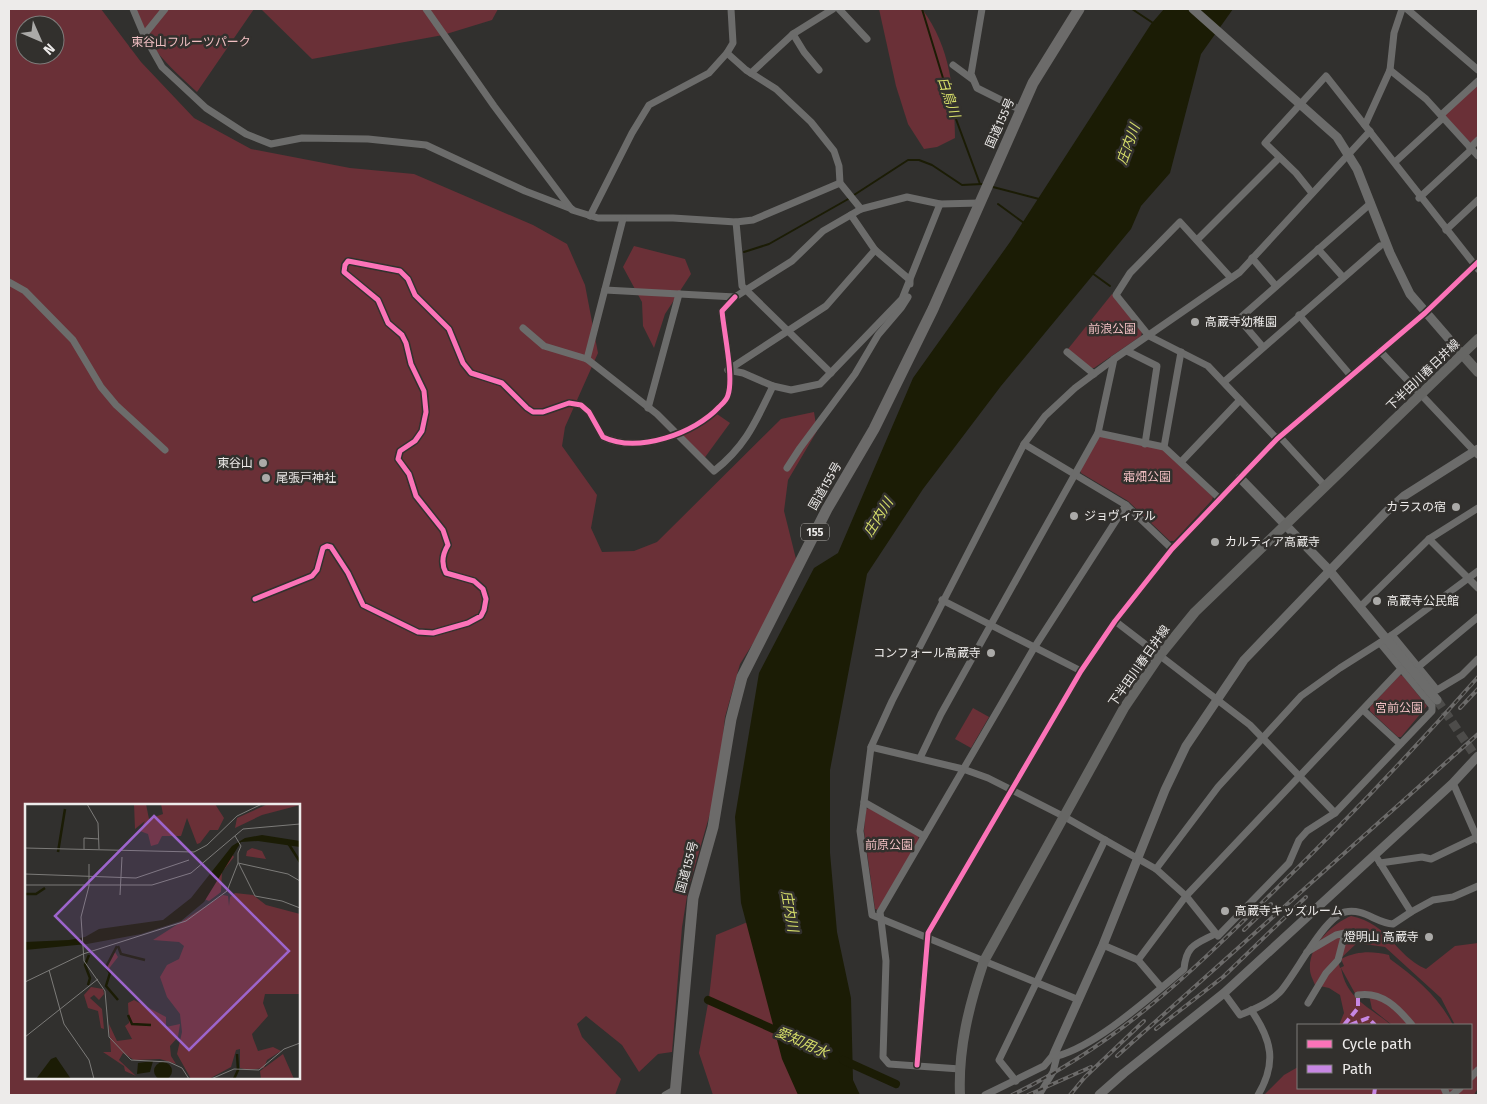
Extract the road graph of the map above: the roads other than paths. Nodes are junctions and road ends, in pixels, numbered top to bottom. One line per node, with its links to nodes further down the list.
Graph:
1 (133, 9): 13 (street)
2 (165, 9): 13 (street)
3 (426, 9): 42 (street)
4 (731, 9): 15 (street)
5 (834, 9): 12 (street)
6 (839, 9): 14 (street)
7 (982, 9): 21 (street)
8 (1078, 9): 24 (highway, 国道155号 / 155)
9 (1193, 9): 23 (street)
10 (1402, 9): 18 (street)
11 (1407, 9): 19 (street)
12 (793, 34): 17 (street); 20 (street)
13 (144, 35): 42 (street)
14 (867, 39)
15 (727, 53): 20 (street); 44 (street)
16 (953, 65): 21 (street)
17 (820, 70)
18 (1390, 70): 25 (street); 26 (street)
19 (1478, 70)
20 (751, 73): 34 (street)
21 (972, 79): 24 (street)
22 (1478, 81): 25 (street)
23 (1302, 105): 26 (street); 30 (street); 32 (street)
24 (1021, 110): 38 (highway, 国道155号 / 155)
25 (1442, 116): 29 (street); 33 (street)
26 (1365, 125): 27 (street)
27 (1370, 131): 30 (street); 33 (street)
28 (1478, 140): 29 (street)
29 (1471, 148): 31 (street); 36 (street)
30 (1349, 153): 35 (street); 39 (street)
31 (1478, 156)
32 (1279, 158): 35 (street); 48 (street)
33 (1395, 162): 36 (street)
34 (840, 183): 41 (street); 46 (street)
35 (1312, 193): 52 (street)
36 (1419, 197): 47 (street)
37 (1478, 200): 47 (street)
38 (980, 203): 40 (street); 167 (highway, 国道155号 / 155)
39 (1371, 203): 50 (street); 63 (street)
40 (940, 204): 41 (street); 56 (street)
41 (858, 206): 43 (street)
42 (572, 210): 44 (street)
43 (851, 215): 51 (street); 60 (street)
44 (590, 216): 45 (street)
45 (623, 219): 46 (street); 59 (street)
46 (736, 222): 60 (street)
47 (1446, 230): 53 (street)
48 (1197, 240): 54 (street); 67 (street)
49 (1380, 246): 55 (street)
50 (1318, 249): 55 (street); 58 (street)
51 (875, 250): 56 (street); 66 (street)
52 (1252, 258): 54 (street); 58 (street)
53 (1477, 266): 63 (street)
54 (1231, 278): 67 (street)
55 (1343, 278): 64 (street)
56 (910, 280): 79 (street); 96 (street)
57 (9, 282): 93 (street)
58 (1276, 286): 69 (street)
59 (605, 290): 61 (street); 75 (street)
60 (744, 290): 62 (street); 66 (street)
61 (679, 294): 62 (street); 86 (street)
62 (735, 296): 77 (street)
63 (1425, 313): 71 (street); 74 (street)
64 (1299, 315): 69 (street); 81 (street)
65 (523, 328): 75 (street)
66 (789, 330): 77 (street); 79 (street)
67 (1148, 336): 70 (street); 73 (street)
68 (1478, 339): 74 (main road, 下半田川春日井線)
69 (1263, 347): 82 (street)
70 (1127, 351): 76 (street); 91 (street)
71 (1380, 351): 81 (street); 84 (street)
72 (1067, 352): 80 (street)
73 (1180, 352): 82 (street); 92 (street)
74 (1462, 354): 78 (main road); 84 (main road, 下半田川春日井線)
75 (587, 359): 86 (street)
76 (1114, 359): 80 (street); 88 (street)
77 (728, 370): 83 (street); 87 (street)
78 (1478, 372)
79 (831, 373): 83 (street)
80 (1094, 374): 90 (street)
81 (1351, 376): 89 (street)
82 (1224, 382): 85 (street)
83 (774, 386): 87 (street)
84 (1421, 394): 94 (street); 99 (main road, 下半田川春日井線)
85 (1240, 400): 89 (street); 95 (street)
86 (648, 408): 87 (street)
87 (676, 433): 111 (street)
88 (1098, 433): 91 (street); 97 (street)
89 (1279, 438): 98 (street); 99 (street)
90 (1024, 444): 97 (street); 112 (street)
91 (1145, 444): 92 (street)
92 (1164, 447): 95 (street)
93 (164, 450)
94 (1477, 452): 107 (street)
95 (1181, 462): 100 (street)
96 (787, 468)
97 (1074, 474): 101 (street); 116 (street)
98 (1240, 478): 100 (street); 104 (street)
99 (1325, 486): 104 (main road, 下半田川春日井線)
100 (1220, 500): 106 (street)
101 (1126, 505): 106 (street); 118 (street)
102 (1476, 510): 103 (street); 105 (street)
103 (1478, 518)
104 (1284, 525): 107 (street); 119 (main road, 下半田川春日井線)
105 (1429, 539): 109 (street); 113 (street)
106 (1172, 549): 115 (street)
107 (1330, 570): 113 (street); 124 (street)
108 (1478, 571): 109 (street)
109 (1468, 578): 110 (street); 117 (street)
110 (1478, 588)
111 (255, 599)
112 (942, 600): 116 (street); 129 (street)
113 (1360, 607): 117 (street)
114 (1478, 617): 121 (street)
115 (1115, 621): 119 (street); 123 (street)
116 (991, 625): 118 (street); 131 (street)
117 (1386, 639): 121 (street); 122 (street); 125 (street); 127 (street)
118 (1034, 648): 123 (street); 132 (street)
119 (1160, 655): 124 (street); 138 (main road, 下半田川春日井線)
120 (1478, 659): 121 (street)
121 (1418, 667)
122 (1401, 669): 126 (street); 128 (street)
123 (1081, 670): 135 (street)
124 (1217, 697): 127 (street); 142 (street)
125 (1436, 700)
126 (1363, 710): 128 (street); 133 (street)
127 (1264, 737): 133 (street); 144 (street)
128 (1400, 744): 137 (street)
129 (871, 747): 131 (street); 136 (street)
130 (1478, 756): 134 (street)
131 (920, 758): 132 (street)
132 (963, 769): 135 (street); 139 (street)
133 (1300, 776): 137 (street); 146 (street)
134 (1453, 783): 140 (street); 143 (street)
135 (1013, 789): 138 (street); 150 (street)
136 (864, 802): 139 (street); 148 (street)
137 (1335, 813): 149 (street)
138 (1063, 816): 141 (street); 154 (main road, 下半田川春日井線)
139 (924, 836): 148 (street)
140 (1478, 839): 143 (street)
141 (1104, 840): 142 (street); 155 (street)
142 (1138, 858): 144 (street); 151 (street)
143 (1377, 859): 147 (street); 157 (street)
144 (1156, 869): 146 (street)
145 (1478, 886): 147 (street)
146 (1186, 896): 149 (street); 153 (street)
147 (1410, 912): 152 (street)
148 (880, 919): 150 (street); 164 (street)
149 (1215, 934): 156 (street)
150 (927, 939): 154 (street); 164 (street)
151 (1104, 945): 153 (street); 159 (street)
152 (1307, 952): 160 (street); 161 (street)
153 (1138, 960): 156 (street)
154 (984, 962): 155 (street); 165 (main road, 下半田川春日井線)
155 (1034, 982): 159 (street); 166 (street)
156 (1161, 987): 163 (street)
157 (1224, 993): 161 (street); 171 (street)
158 (1358, 995): 162 (street)
159 (1079, 1000): 163 (street)
160 (1308, 1003)
161 (1251, 1010): 172 (street)
162 (1411, 1024)
163 (1056, 1055): 166 (street); 170 (street)
164 (917, 1065): 165 (street)
165 (960, 1069): 168 (main road, 下半田川春日井線)
166 (1016, 1081): 169 (street)
167 (671, 1094)
168 (960, 1095)
169 (986, 1095)
170 (1039, 1095)
171 (1099, 1095)
172 (1258, 1095)

